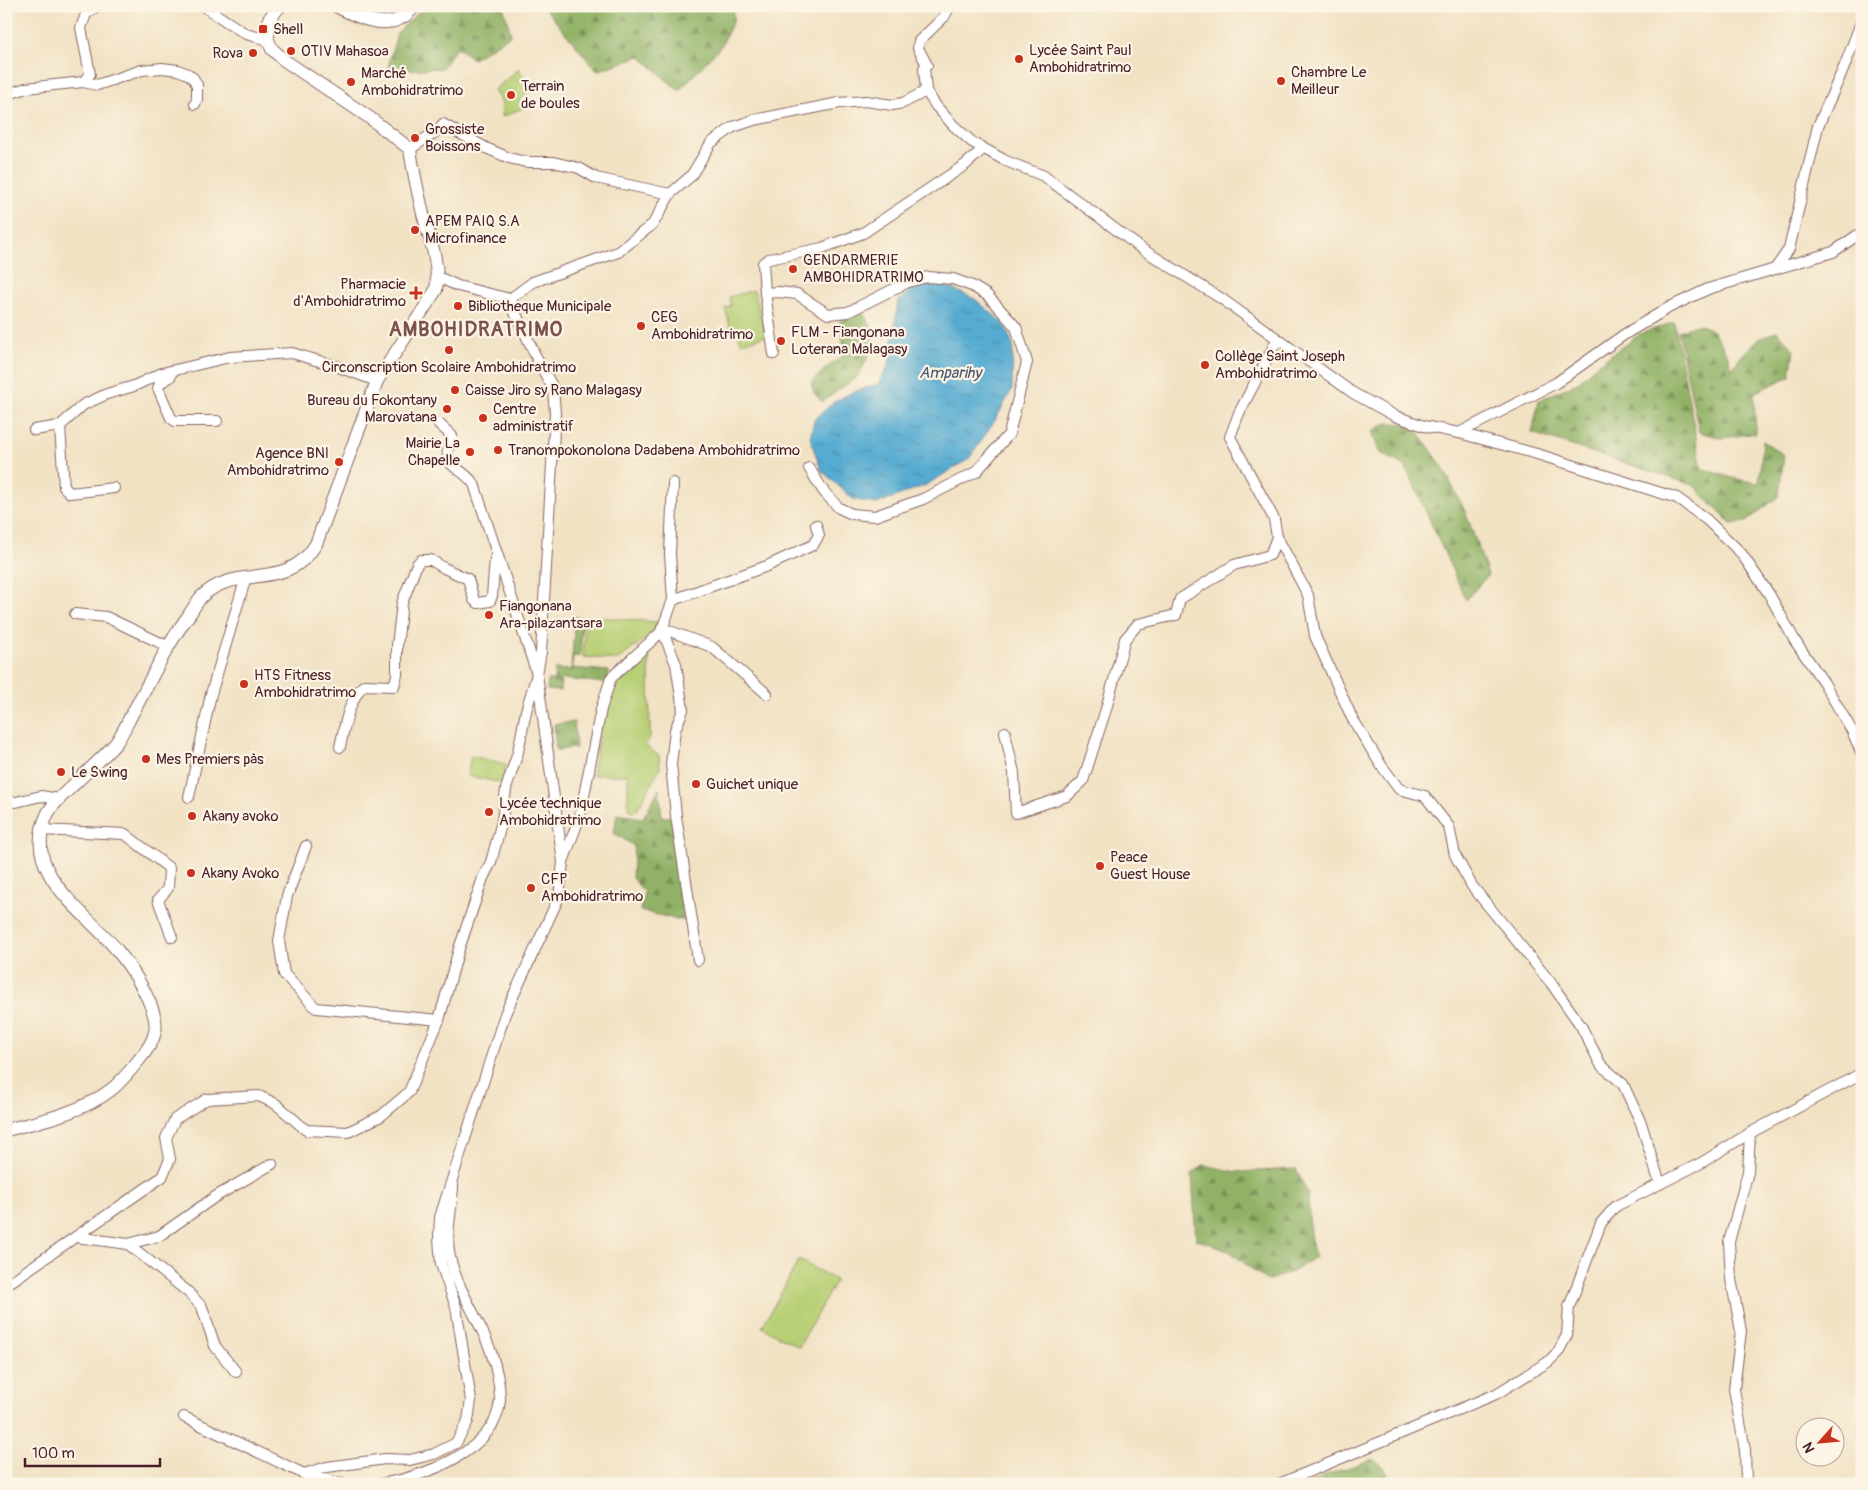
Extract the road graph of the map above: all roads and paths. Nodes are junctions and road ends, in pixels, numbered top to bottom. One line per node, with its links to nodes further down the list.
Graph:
1 (97, 6): 9 (street)
2 (203, 6): 8 (street)
3 (280, 6): 8 (main road)
4 (336, 6): 5 (main road)
5 (415, 6)
6 (950, 6): 10 (street)
7 (1862, 20): 17 (street)
8 (268, 40): 13 (main road)
9 (83, 82): 11 (street); 12 (street)
10 (926, 91): 14 (street); 15 (street)
11 (6, 95)
12 (195, 104)
13 (410, 149): 15 (street); 18 (main road)
14 (983, 149): 21 (street); 23 (street)
15 (670, 194): 22 (street)
16 (1862, 232): 17 (street)
17 (1775, 268): 31 (street)
18 (438, 277): 19 (street); 20 (main road)
19 (458, 286): 20 (street); 22 (street)
20 (436, 290): 26 (main road)
21 (765, 293): 24 (street); 32 (street)
22 (510, 299): 43 (street)
23 (1277, 340): 31 (street); 36 (street)
24 (774, 354)
25 (172, 371): 26 (street); 27 (street); 29 (street)
26 (377, 381): 38 (main road)
27 (217, 422)
28 (440, 424): 37 (street)
29 (60, 426): 30 (street); 34 (street)
30 (34, 430)
31 (1459, 433): 47 (street)
32 (809, 468)
33 (673, 483): 39 (street)
34 (114, 488)
35 (816, 525): 39 (street)
36 (1277, 537): 45 (street); 62 (street)
37 (496, 553): 43 (street); 46 (street)
38 (246, 577): 42 (main road); 48 (street)
39 (673, 600): 41 (street)
40 (75, 614): 42 (street)
41 (662, 630): 44 (street); 53 (street); 55 (street)
42 (167, 646): 49 (main road)
43 (537, 674): 53 (street); 56 (street)
44 (767, 694)
45 (1005, 732)
46 (340, 747)
47 (1862, 754)
48 (189, 797)
49 (59, 799): 50 (street); 51 (main road)
50 (6, 801)
51 (41, 830): 54 (street); 58 (main road)
52 (306, 846): 56 (street)
53 (563, 862): 61 (street)
54 (172, 937)
55 (698, 960)
56 (439, 1020): 63 (street)
57 (1862, 1073): 59 (street)
58 (6, 1130)
59 (1750, 1133): 62 (street); 72 (street)
60 (272, 1164): 64 (street)
61 (454, 1176): 68 (street); 70 (street)
62 (1660, 1184): 71 (street)
63 (76, 1237): 64 (street); 65 (street)
64 (128, 1244): 66 (street)
65 (6, 1285)
66 (236, 1372)
67 (184, 1417): 68 (street)
68 (304, 1474): 69 (street)
69 (343, 1484)
70 (381, 1484)
71 (1278, 1484)
72 (1746, 1484)

